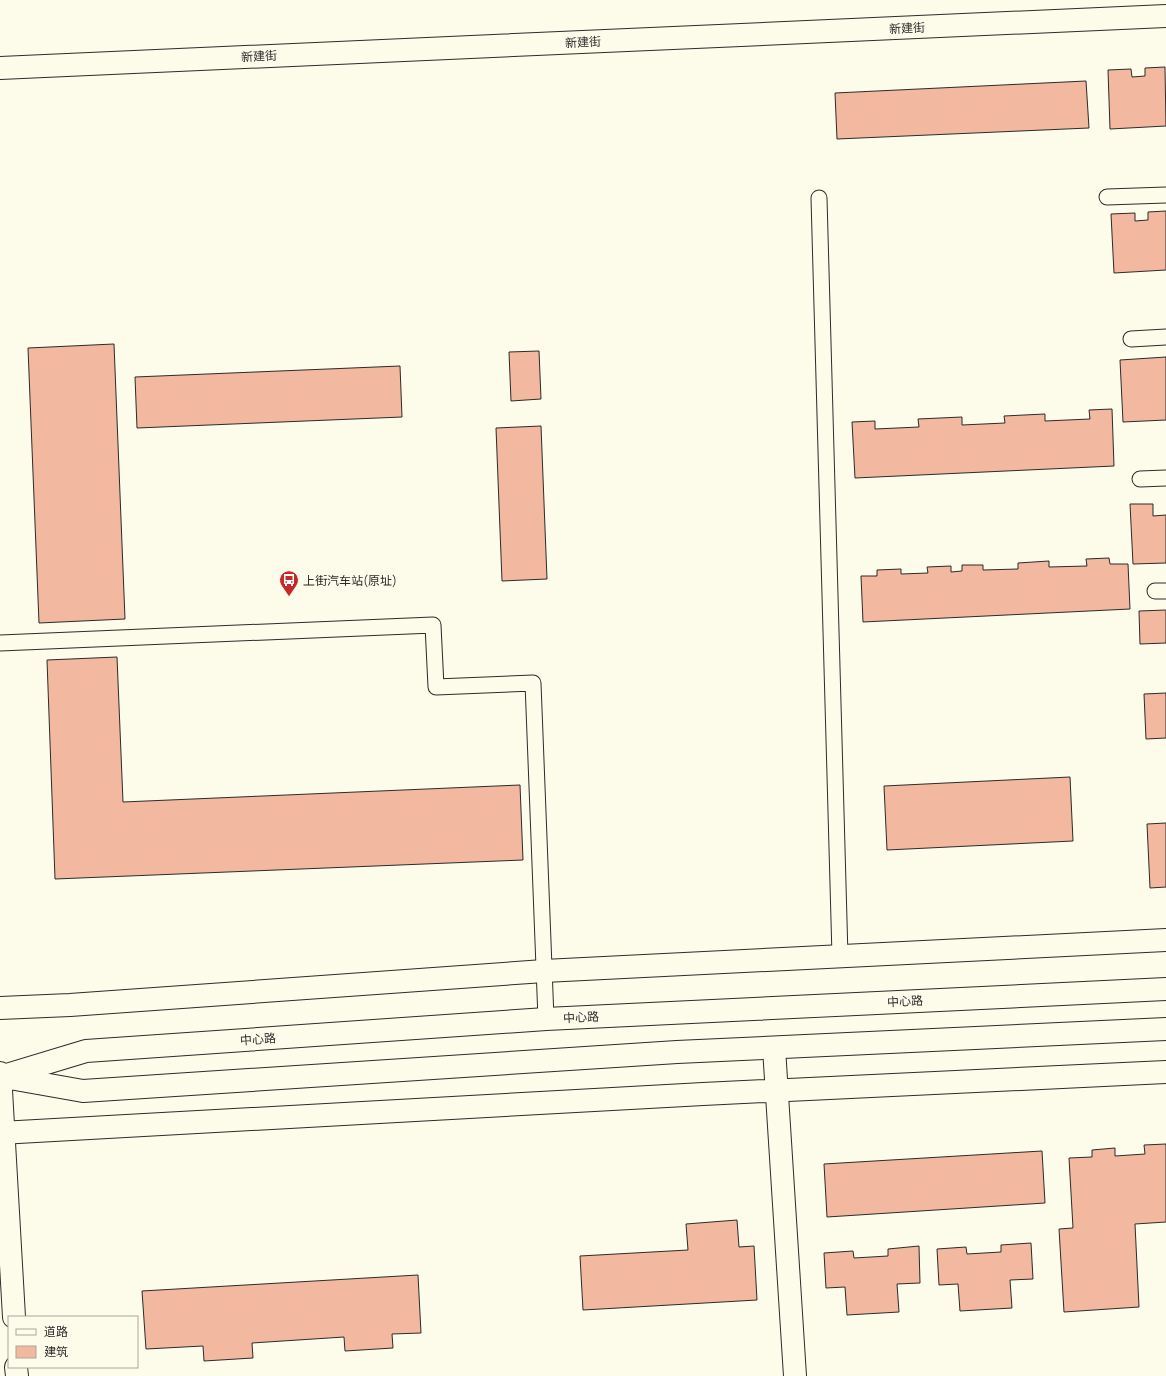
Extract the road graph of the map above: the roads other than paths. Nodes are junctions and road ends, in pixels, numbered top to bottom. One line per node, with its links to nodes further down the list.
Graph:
1 (1166, 16): 2 (street, 新建街)
2 (0, 68)
3 (1166, 195): 4 (lane)
4 (1107, 197)
5 (819, 198): 12 (lane)
6 (1166, 337): 7 (lane)
7 (1131, 339)
8 (1166, 478): 9 (lane)
9 (1140, 479)
10 (0, 643): 13 (lane)
11 (1166, 940): 12 (street)
12 (840, 956): 13 (street)
13 (544, 971): 15 (street); 16 (lane)
14 (1166, 989): 16 (street, 中心路)
15 (0, 1008)
16 (546, 1019): 21 (street, 中心路)
17 (1166, 1029): 18 (street)
18 (774, 1048): 21 (street); 22 (street)
19 (1166, 1072): 22 (street)
20 (0, 1073): 21 (street)
21 (0, 1077): 23 (street)
22 (776, 1090): 23 (street); 25 (street)
23 (2, 1133): 24 (street)
24 (14, 1316)
25 (795, 1376)

